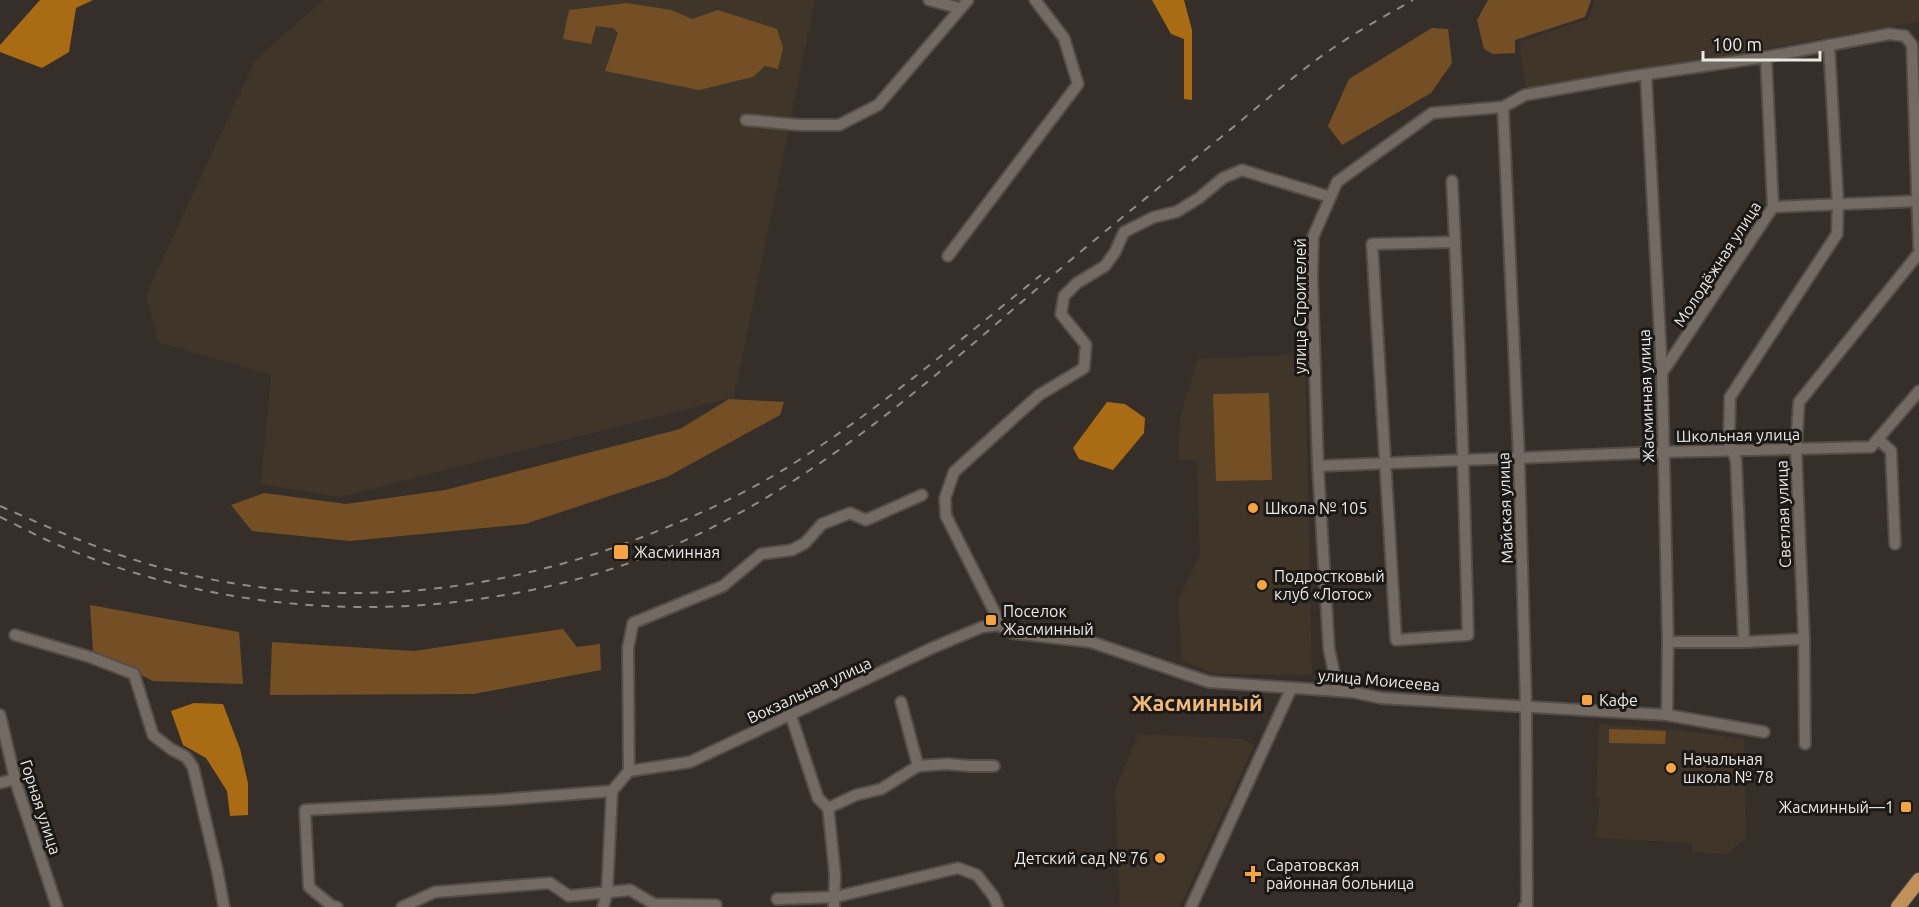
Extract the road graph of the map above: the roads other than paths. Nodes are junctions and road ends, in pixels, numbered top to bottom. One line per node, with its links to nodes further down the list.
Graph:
1 (929, 0): 4 (street)
2 (968, 0): 4 (street)
3 (1035, 0): 18 (street)
4 (959, 9): 9 (street)
5 (1829, 45): 6 (street, улица Строителей); 12 (street, улица Строителей); 13 (street)
6 (1766, 57): 7 (street, улица Строителей); 14 (street, Молодёжная улица)
7 (1646, 76): 8 (street, улица Строителей); 19 (street, Жасминная улица)
8 (1503, 107): 11 (street, улица Строителей); 25 (street, Майская улица)
9 (746, 120)
10 (1452, 181): 15 (street)
11 (1330, 197): 28 (street, улица Строителей); 31 (street)
12 (1919, 201): 13 (street); 16 (street)
13 (1838, 204): 14 (street); 23 (street)
14 (1773, 207): 19 (street, Молодёжная улица)
15 (1455, 242): 26 (street); 27 (street)
16 (1919, 247)
17 (1919, 253): 22 (street, Светлая улица)
18 (948, 256)
19 (1662, 374): 24 (street, Жасминная улица)
20 (1919, 392): 21 (street)
21 (1874, 443): 22 (street, Школьная улица); 30 (street)
22 (1796, 450): 23 (street, Школьная улица); 33 (street, Светлая улица)
23 (1731, 451): 24 (street, Школьная улица); 35 (street)
24 (1664, 452): 25 (street, Школьная улица); 34 (street, Жасминная улица)
25 (1519, 458): 26 (street, Школьная улица); 39 (street, Майская улица)
26 (1463, 460): 27 (street, Школьная улица); 27 (street)
27 (1385, 463): 28 (street, Школьная улица)
28 (1318, 466): 37 (street, улица Строителей)
29 (922, 495): 47 (street)
30 (1895, 544)
31 (999, 625): 36 (street, улица Моисеева); 42 (street, Вокзальная улица)
32 (15, 635): 58 (street)
33 (1804, 639): 35 (street); 44 (street, Светлая улица)
34 (1668, 642): 35 (street); 41 (street, Жасминная улица)
35 (1744, 642)
36 (1291, 689): 37 (street, улица Моисеева); 63 (street)
37 (1338, 691): 39 (street, улица Моисеева)
38 (901, 702): 45 (street)
39 (1526, 705): 41 (street, улица Моисеева); 64 (street, Майская улица)
40 (0, 715): 48 (street, Горная улица)
41 (1666, 715): 43 (street, улица Моисеева)
42 (792, 716): 47 (street, Вокзальная улица); 51 (street)
43 (1764, 732)
44 (1804, 744)
45 (918, 766): 46 (street); 51 (street)
46 (994, 766)
47 (629, 771): 50 (street)
48 (15, 779): 49 (street); 57 (street, Горная улица)
49 (0, 783)
50 (612, 791): 53 (street); 59 (street)
51 (828, 808): 55 (street)
52 (1919, 880): 65 (main road)
53 (607, 893): 56 (street); 60 (street); 61 (street)
54 (777, 899): 55 (street)
55 (834, 902): 62 (street)
56 (716, 905)
57 (57, 907)
58 (224, 907)
59 (333, 907)
60 (402, 907)
61 (603, 907)
62 (998, 907)
63 (1191, 907)
64 (1524, 907)
65 (1898, 907)

